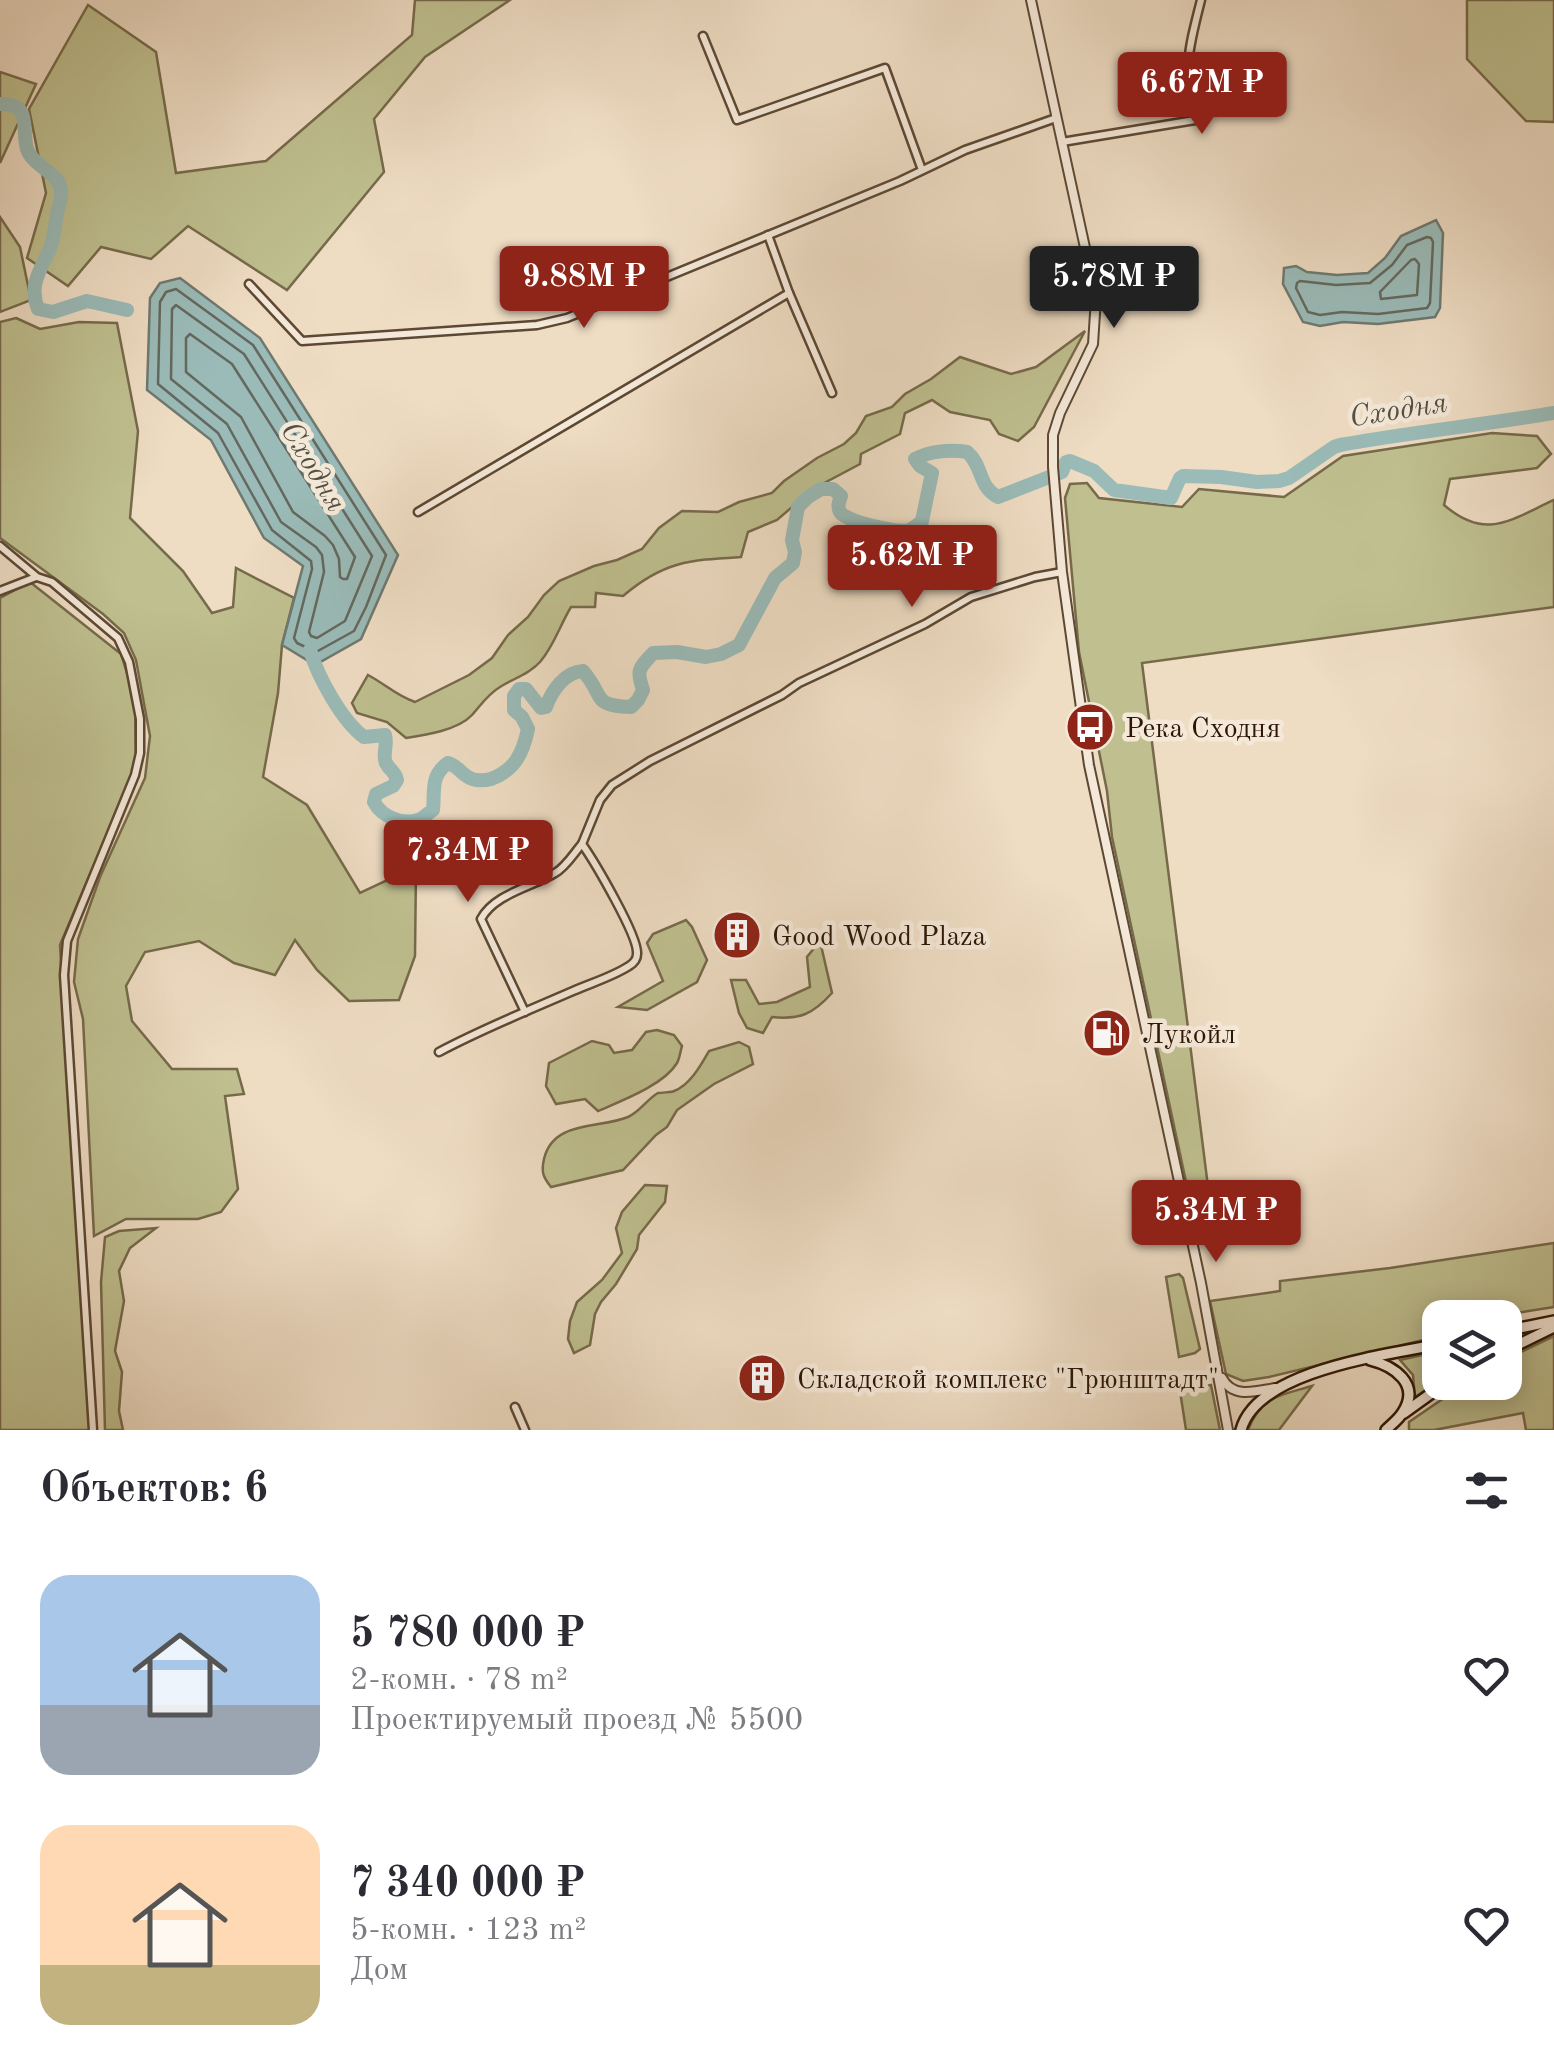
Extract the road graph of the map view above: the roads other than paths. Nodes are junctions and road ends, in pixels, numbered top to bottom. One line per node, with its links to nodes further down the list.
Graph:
1 (1030, 0): 4 (street)
2 (1202, 0): 5 (street)
3 (703, 36): 6 (street)
4 (1056, 118): 5 (street); 6 (street)
5 (1062, 142): 13 (street)
6 (922, 170): 7 (street)
7 (768, 234): 8 (street); 9 (street)
8 (249, 284)
9 (789, 294): 10 (street); 11 (street)
10 (832, 393)
11 (418, 512)
12 (0, 546): 14 (street)
13 (1062, 572): 16 (street); 24 (street)
14 (37, 577): 15 (street); 29 (street)
15 (0, 591)
16 (582, 844): 17 (street); 17 (street)
17 (525, 1012): 18 (street)
18 (438, 1052)
19 (1554, 1324): 20 (main road); 21 (main road)
20 (1522, 1329)
21 (1522, 1342)
22 (1422, 1348): 23 (main road)
23 (1368, 1359): 25 (main road); 28 (main road)
24 (1218, 1372): 25 (street); 31 (street)
25 (1276, 1388): 32 (main road)
26 (1422, 1399): 28 (main road)
27 (515, 1407): 30 (street)
28 (1402, 1414): 33 (main road)
29 (93, 1430)
30 (524, 1430)
31 (1228, 1430)
32 (1241, 1430)
33 (1386, 1430)

